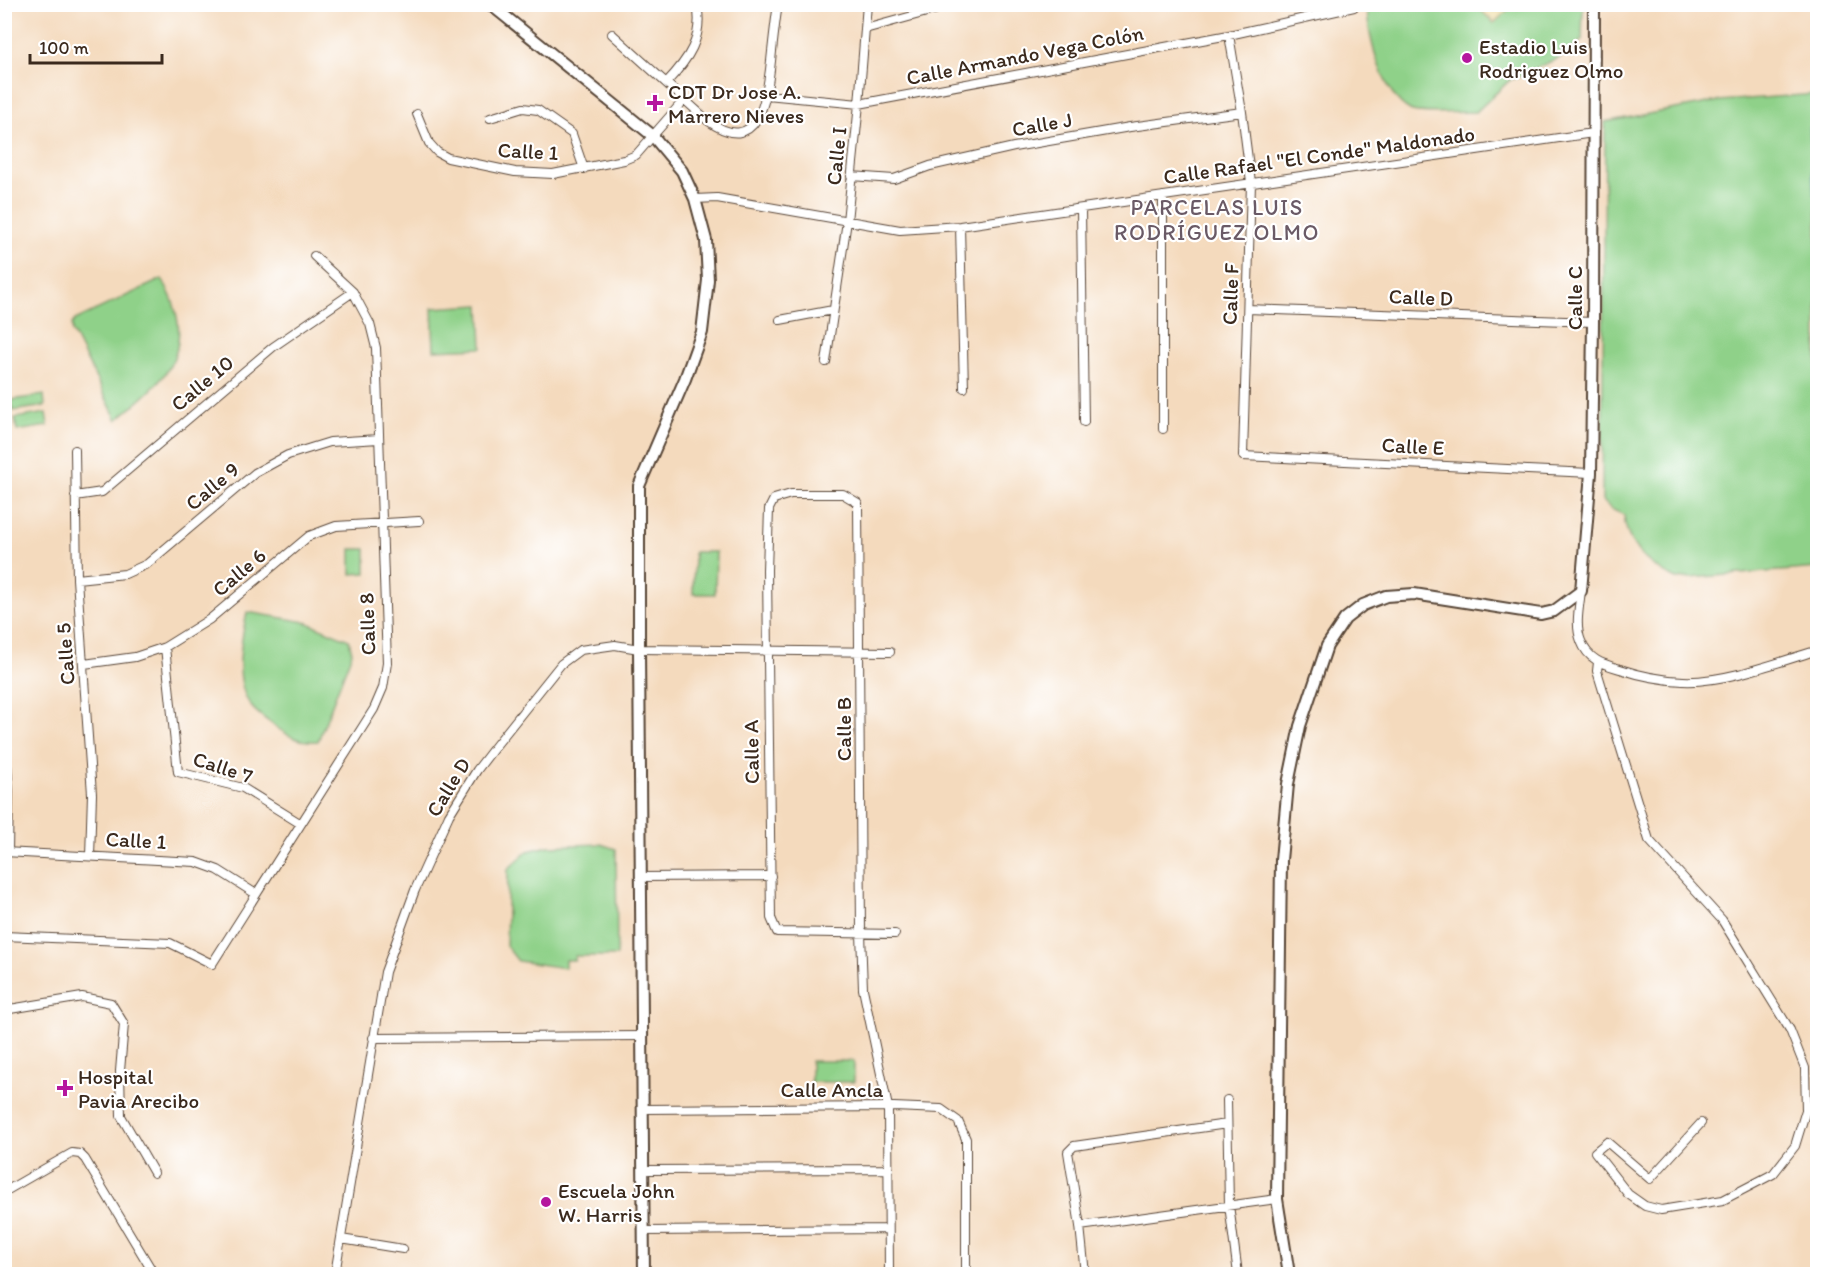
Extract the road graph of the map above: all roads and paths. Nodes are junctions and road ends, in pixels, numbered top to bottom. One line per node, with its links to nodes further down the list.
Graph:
1 (489, 4): 19 (street)
2 (697, 4): 11 (street)
3 (778, 4): 12 (street)
4 (867, 4): 8 (street, Calle I)
5 (956, 4): 8 (street)
6 (1357, 4): 10 (street, Calle Armando Vega Colón)
7 (1593, 4): 18 (street, Calle C)
8 (865, 29): 14 (street, Calle I)
9 (612, 34): 11 (street)
10 (1229, 34): 14 (street, Calle Armando Vega Colón); 15 (street, Calle F)
11 (666, 83): 13 (street)
12 (767, 95): 13 (street); 14 (street, Calle Armando Vega Colón)
13 (684, 100): 19 (street, Calle 1)
14 (859, 104): 21 (street, Calle I)
15 (1242, 112): 21 (street, Calle J); 22 (street, Calle F)
16 (417, 114): 20 (street, Calle 1)
17 (490, 118): 20 (street)
18 (1593, 133): 22 (street, Calle Rafael "El Conde" Maldonado); 33 (street, Calle C)
19 (653, 136): 20 (street, Calle 1); 24 (street)
20 (584, 169)
21 (852, 176): 26 (street, Calle I)
22 (1251, 183): 23 (street, Calle Rafael "El Conde" Maldonado); 30 (street, Calle F)
23 (1163, 196): 25 (street, Calle Rafael "El Conde" Maldonado); 37 (street)
24 (695, 199): 26 (street, Calle Rafael "El Conde" Maldonado); 49 (street)
25 (1081, 208): 27 (street, Calle Rafael "El Conde" Maldonado); 36 (street)
26 (847, 221): 27 (street, Calle Rafael "El Conde" Maldonado); 31 (street, Calle I)
27 (960, 226): 35 (street)
28 (314, 256): 29 (street, Calle 8)
29 (353, 292): 38 (street, Calle 8); 42 (street, Calle 10)
30 (1248, 309): 33 (street, Calle D); 39 (street, Calle F)
31 (832, 310): 32 (street); 34 (street, Calle I)
32 (780, 320)
33 (1593, 322): 41 (street, Calle C)
34 (826, 362)
35 (964, 388)
36 (1084, 422)
37 (1163, 429)
38 (379, 439): 45 (street, Calle 8); 46 (street, Calle 9)
39 (1243, 448): 41 (street, Calle E)
40 (75, 450): 42 (street, Calle 5)
41 (1590, 473): 47 (street, Calle C)
42 (75, 496): 46 (street, Calle 5)
43 (774, 499): 51 (street, Calle A); 52 (street, Calle B)
44 (419, 521): 45 (street, Calle 6)
45 (382, 523): 48 (street, Calle 6); 57 (street, Calle 8)
46 (77, 579): 55 (street, Calle 5)
47 (1581, 591): 54 (street); 78 (street)
48 (165, 647): 55 (street, Calle 6); 57 (street, Calle 7)
49 (639, 649): 51 (street, Calle D); 61 (street); 68 (street, Calle D)
50 (1818, 650): 54 (street)
51 (768, 651): 52 (street, Calle D); 60 (street, Calle A)
52 (860, 651): 53 (street, Calle D); 63 (street, Calle B)
53 (890, 652)
54 (1598, 662): 72 (street)
55 (84, 664): 59 (street, Calle 5)
56 (4, 725): 58 (street)
57 (301, 824): 62 (street, Calle 8)
58 (6, 852): 59 (street, Calle 1)
59 (90, 856): 62 (street, Calle 1)
60 (771, 876): 61 (street); 63 (street)
61 (641, 878): 67 (street)
62 (256, 894): 65 (street, Calle 8)
63 (861, 933): 64 (street); 70 (street, Calle B)
64 (896, 934)
65 (4, 936)
66 (4, 1010): 76 (street)
67 (643, 1035): 68 (street); 71 (street)
68 (373, 1038): 83 (street, Calle D)
69 (1227, 1100): 73 (street)
70 (888, 1107): 71 (street, Calle Ancla); 74 (street, Calle B); 89 (street, Calle Ancla)
71 (643, 1109): 75 (street)
72 (1701, 1123)
73 (1227, 1124): 79 (street); 80 (street)
74 (889, 1169): 75 (street); 81 (street, Calle B)
75 (644, 1170): 82 (street)
76 (154, 1173)
77 (4, 1192): 86 (street)
78 (1277, 1199): 79 (street); 92 (street)
79 (1229, 1205): 80 (street); 91 (street)
80 (1080, 1226): 90 (street)
81 (888, 1229): 82 (street); 88 (street, Calle B)
82 (644, 1231): 87 (street)
83 (341, 1239): 84 (street); 85 (street, Calle D)
84 (403, 1249)
85 (336, 1274)
86 (154, 1275)
87 (644, 1275)
88 (889, 1275)
89 (966, 1275)
90 (1085, 1275)
91 (1238, 1275)
92 (1289, 1275)

